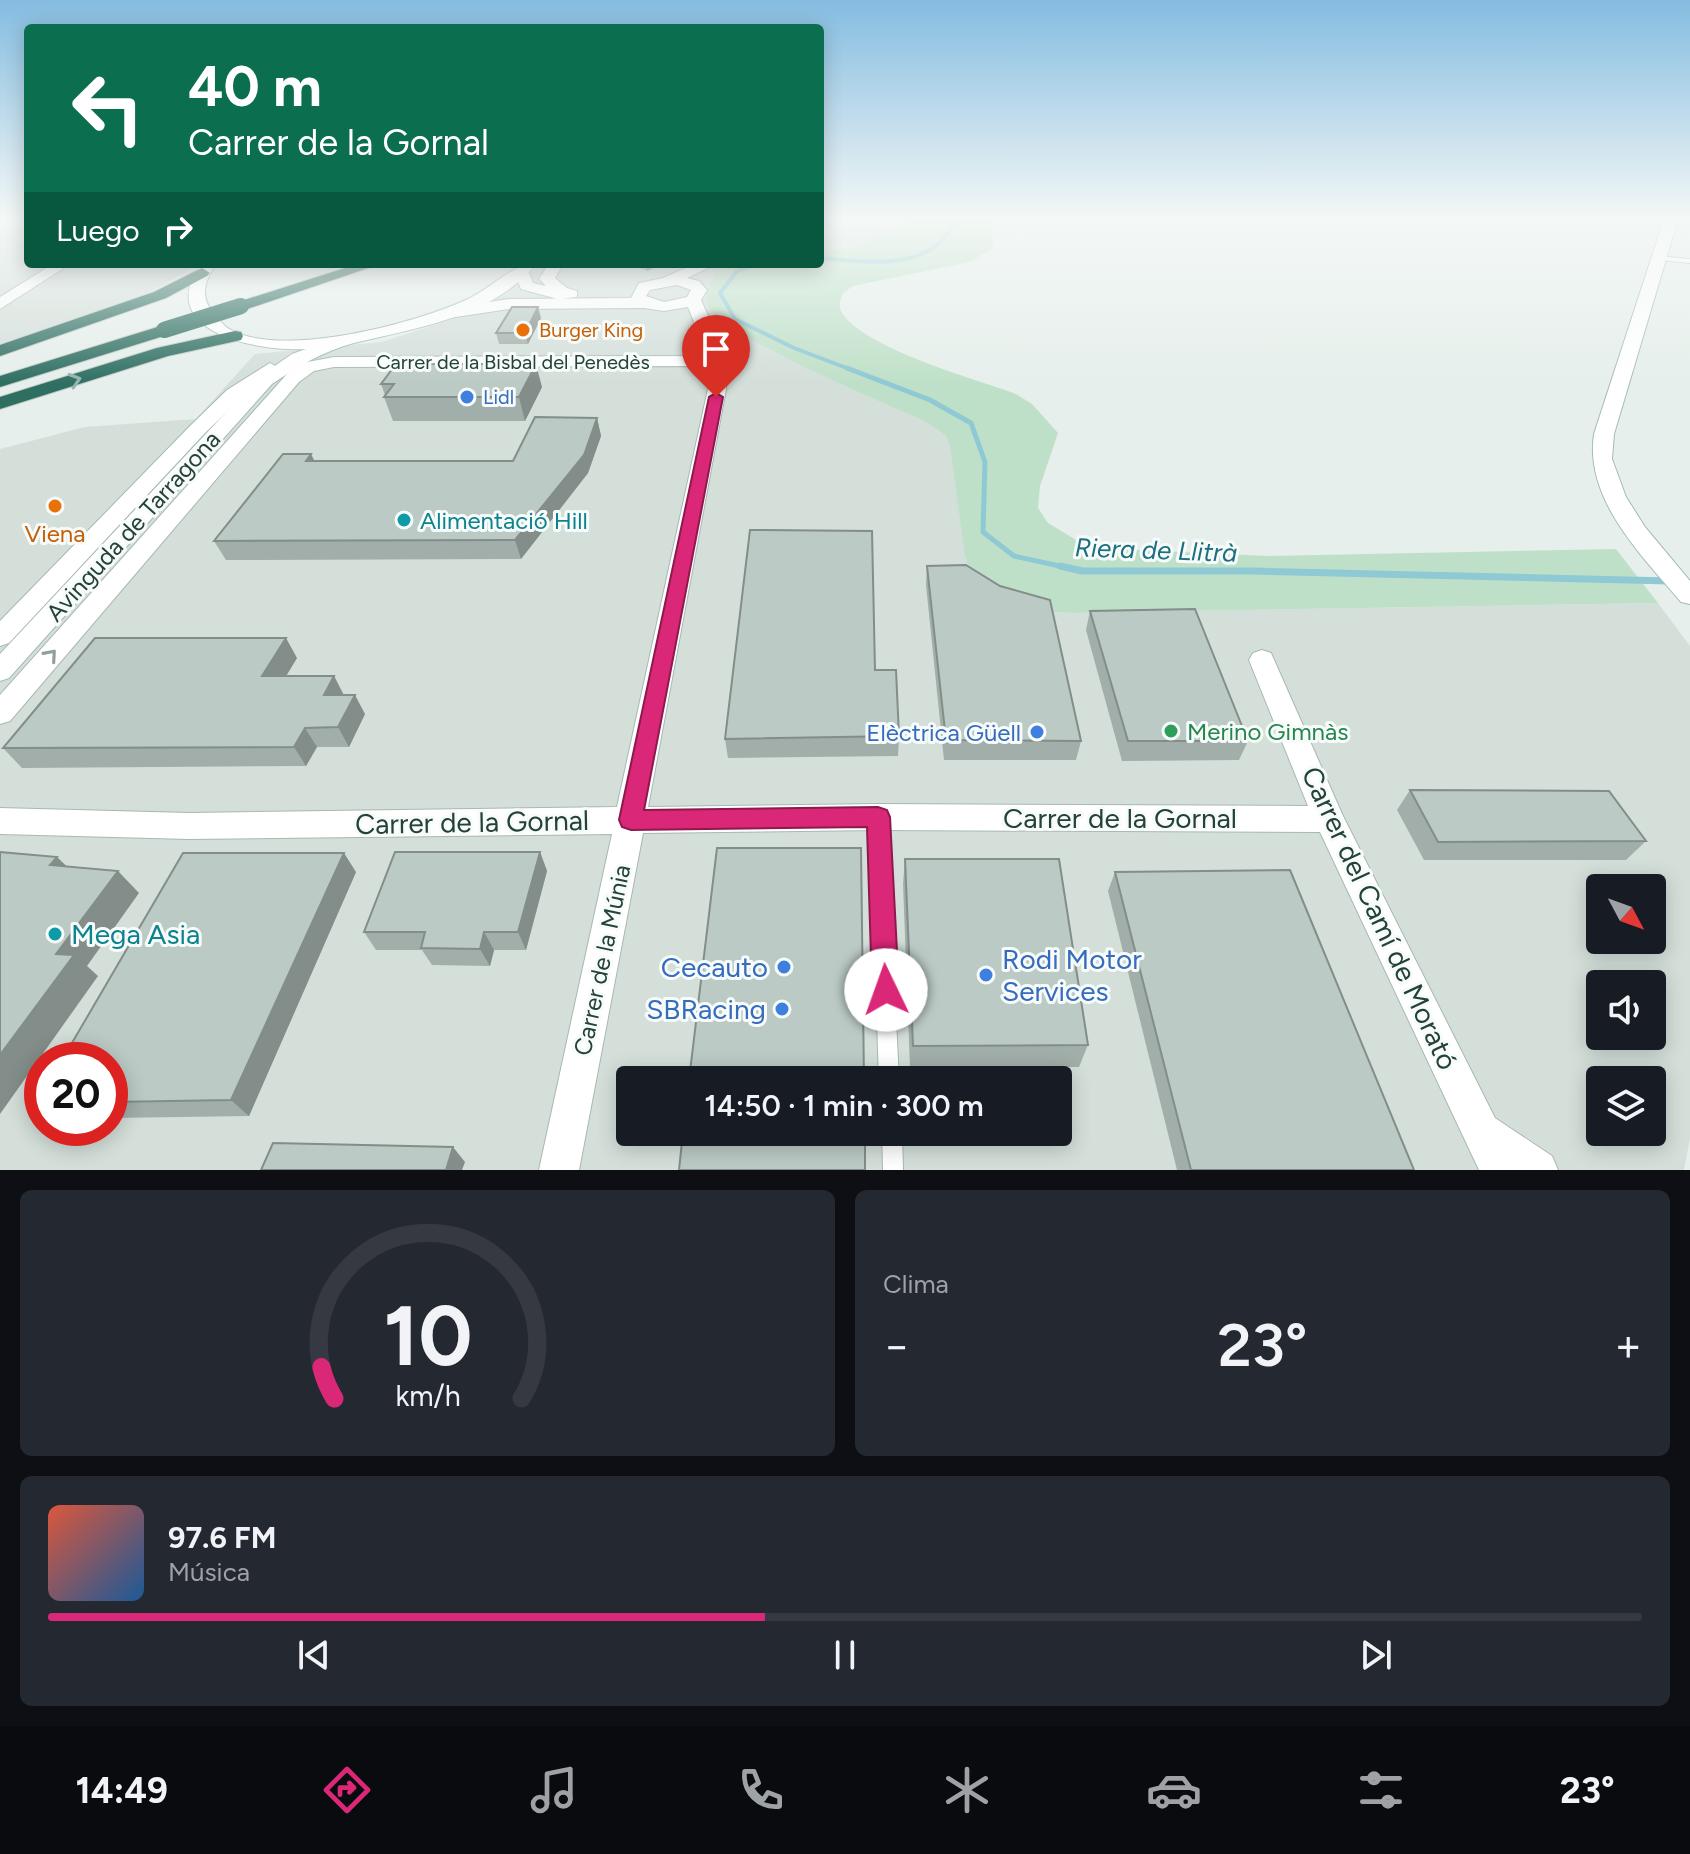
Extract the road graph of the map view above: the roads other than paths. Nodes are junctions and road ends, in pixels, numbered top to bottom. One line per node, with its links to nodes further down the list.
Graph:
1 (48, 274): 15 (street)
2 (196, 274): 22 (highway)
3 (203, 274): 19 (street)
4 (343, 274): 26 (highway, bridge)
5 (517, 274): 17 (street)
6 (525, 274): 13 (street)
7 (550, 274): 13 (street)
8 (683, 274): 11 (street)
9 (709, 274): 12 (street)
10 (1655, 274): 28 (street)
11 (665, 280): 12 (street); 14 (street)
12 (695, 293): 16 (street); 18 (street, Carrer de la Múnia)
13 (574, 294): 14 (street)
14 (644, 294): 16 (street); 17 (street)
15 (0, 304)
16 (667, 306): 18 (street)
17 (449, 313): 20 (street)
18 (706, 328): 23 (street, Carrer de la Múnia)
19 (235, 336): 21 (street); 27 (highway, one-way to 19)
20 (344, 341): 21 (street); 24 (street, Avinguda de Tarragona)
21 (266, 344): 25 (street)
22 (0, 351)
23 (719, 361): 24 (street, Carrer de la Bisbal del Penedès); 35 (street, Carrer de la Múnia)
24 (303, 362): 25 (street, Avinguda de Tarragona); 32 (street, Avinguda de Tarragona, one-way to 24)
25 (268, 374): 29 (street, Avinguda de Tarragona); 31 (street, Avinguda de Tarragona)
26 (0, 382)
27 (0, 403)
28 (1690, 596)
29 (0, 637)
30 (1262, 660): 34 (street, Carrer del Camí de Morató)
31 (0, 671)
32 (0, 713)
33 (878, 817): 34 (street, Carrer de la Gornal); 35 (street, Carrer de la Gornal); 37 (lane)
34 (1329, 819): 38 (street, Carrer del Camí de Morató)
35 (631, 820): 36 (street, Carrer de la Gornal); 40 (street, Carrer de la Múnia)
36 (0, 821)
37 (888, 1066)
38 (1482, 1132): 42 (street, Carrer del Camí de Morató); 43 (street, Carrer del Camí de Morató)
39 (892, 1146): 41 (lane)
40 (559, 1170)
41 (893, 1170)
42 (1500, 1170)
43 (1538, 1170)

